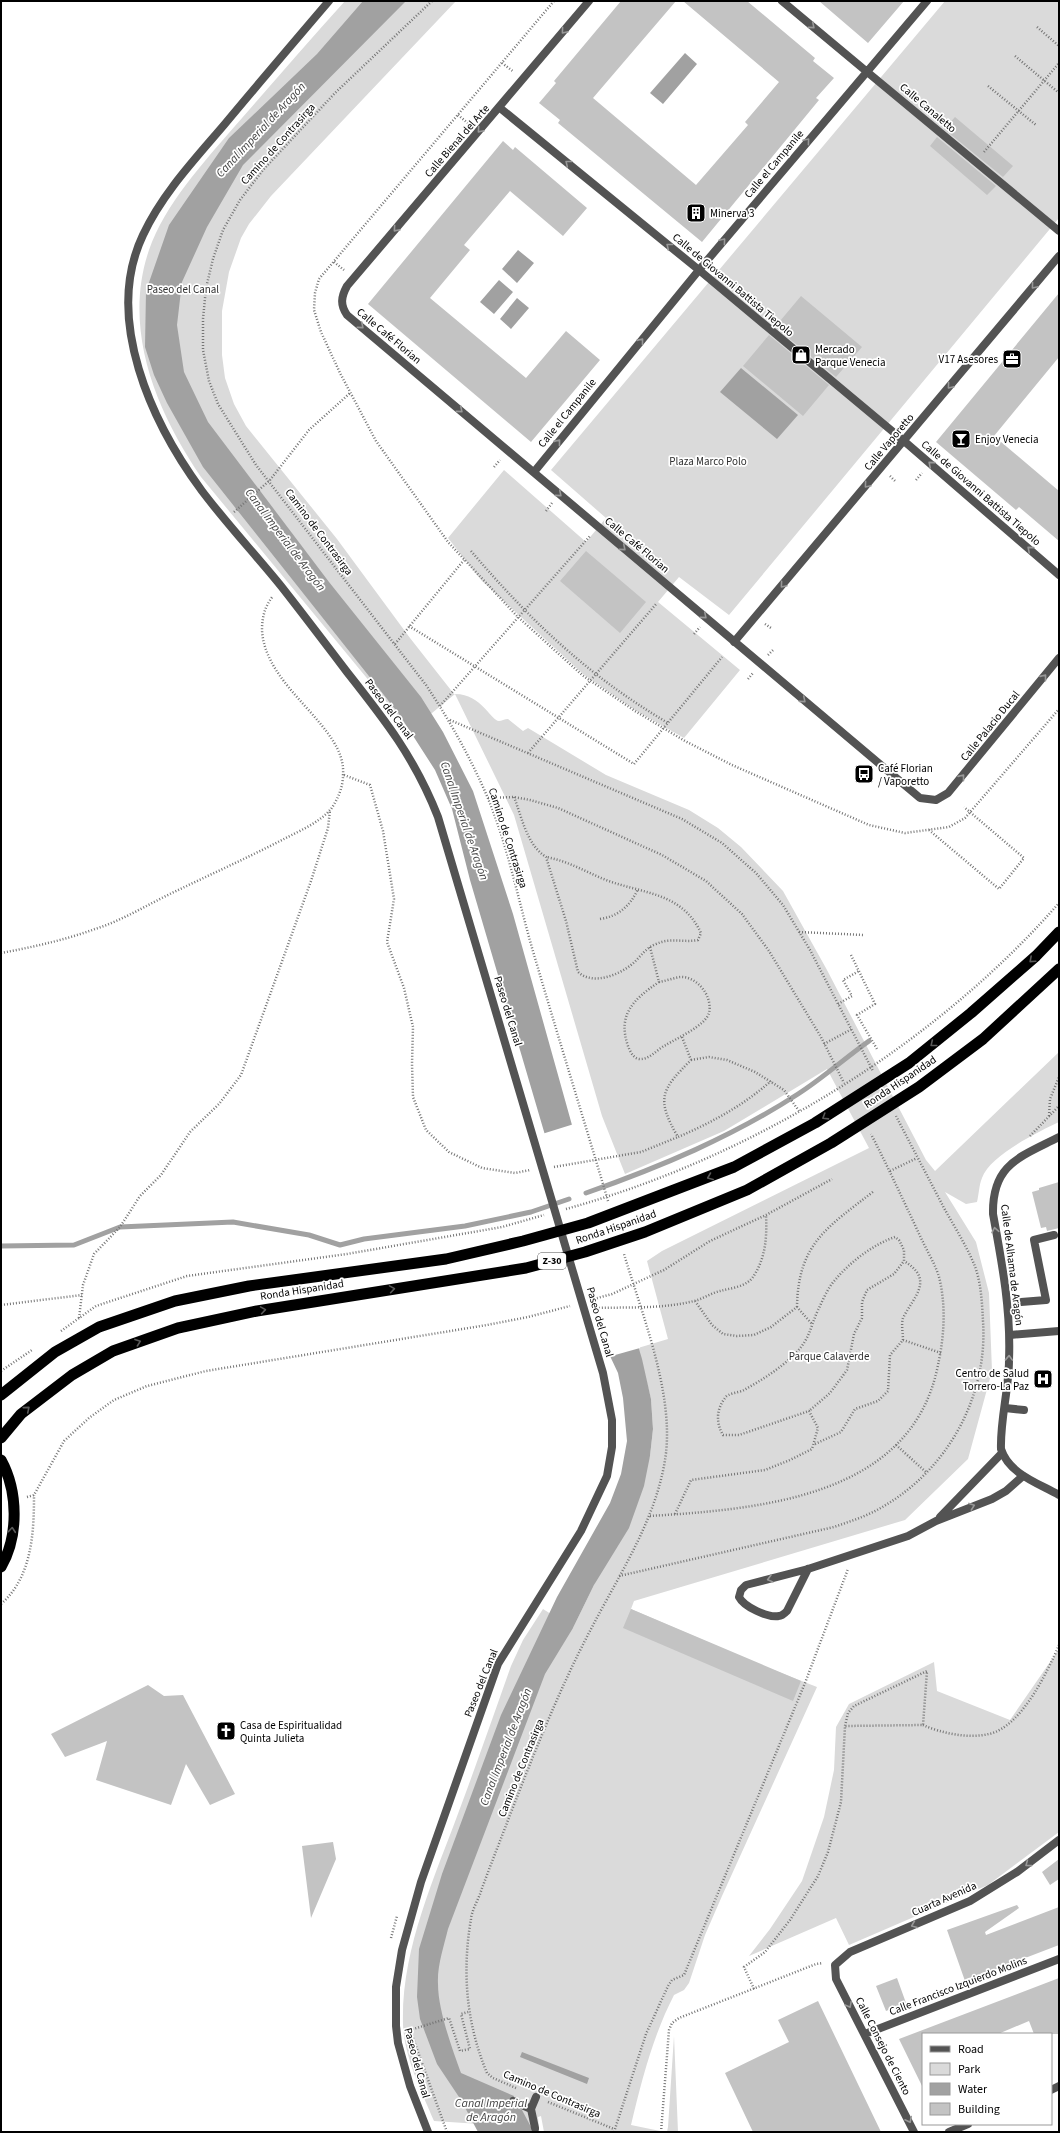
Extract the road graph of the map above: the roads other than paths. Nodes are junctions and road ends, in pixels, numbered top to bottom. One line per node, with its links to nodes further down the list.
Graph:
1 (329, 1): 44 (street, Paseo del Canal)
2 (589, 1): 6 (street, Calle Bienal del Arte, one-way to 6)
3 (782, 1): 5 (street, Calle Canaletto, one-way to 5)
4 (927, 1): 5 (street, Calle el Campanile)
5 (866, 71): 7 (street, Calle Canaletto); 9 (street, Calle el Campanile, one-way to 5)
6 (500, 108): 9 (street, Calle de Giovanni Battista Tiepolo, one-way to 6); 10 (street, Calle Bienal del Arte, one-way to 10)
7 (1059, 231)
8 (1059, 256): 11 (street, Calle Vaporetto, one-way to 11)
9 (699, 270): 11 (street, Calle de Giovanni Battista Tiepolo); 12 (street, Calle el Campanile, one-way to 9)
10 (342, 295): 12 (street, Calle Café Florian, one-way to 12)
11 (904, 441): 13 (street, Calle de Giovanni Battista Tiepolo, one-way to 11); 14 (street, Calle Vaporetto, one-way to 14)
12 (534, 472): 14 (street, Calle Café Florian, one-way to 14)
13 (1059, 575)
14 (734, 642): 16 (street, Calle Café Florian, one-way to 16)
15 (1059, 658): 16 (street, Calle Palacio Ducal, one-way to 15)
16 (932, 800)
17 (1059, 932): 24 (highway, Ronda Hispanidad / Z-30, one-way to 24)
18 (1059, 969): 27 (highway, Ronda Hispanidad / Z-30, one-way to 18)
19 (1059, 1137): 23 (street, Calle de Alhama de Aragón, one-way to 19)
20 (1054, 1235): 21 (street)
21 (1021, 1302)
22 (1059, 1331): 23 (street)
23 (1010, 1335): 25 (street, Calle de Alhama de Aragón, one-way to 23)
24 (1, 1395)
25 (1005, 1408): 26 (street); 28 (street, Calle de Alhama de Aragón)
26 (1024, 1410)
27 (1, 1438)
28 (1002, 1453): 30 (street); 32 (street)
29 (1, 1460): 33 (highway, one-way to 29)
30 (1023, 1476): 31 (street); 32 (street, one-way to 30)
31 (1059, 1495)
32 (936, 1521): 34 (street)
33 (1, 1567)
34 (808, 1569): 34 (street, one-way to 34)
35 (1059, 1840): 37 (street, Cuarta Avenida, one-way to 37)
36 (1059, 1959): 38 (street, Calle Francisco Izquierdo Molins)
37 (836, 1965): 38 (street, Calle Consejo de Ciento, one-way to 38)
38 (865, 2034): 45 (street, Calle Consejo de Ciento, one-way to 45)
39 (536, 2097): 41 (street)
40 (513, 2101): 41 (street)
41 (531, 2109): 43 (street)
42 (966, 2125): 46 (street)
43 (535, 2128)
44 (428, 2132)
45 (914, 2132)
46 (948, 2132)

